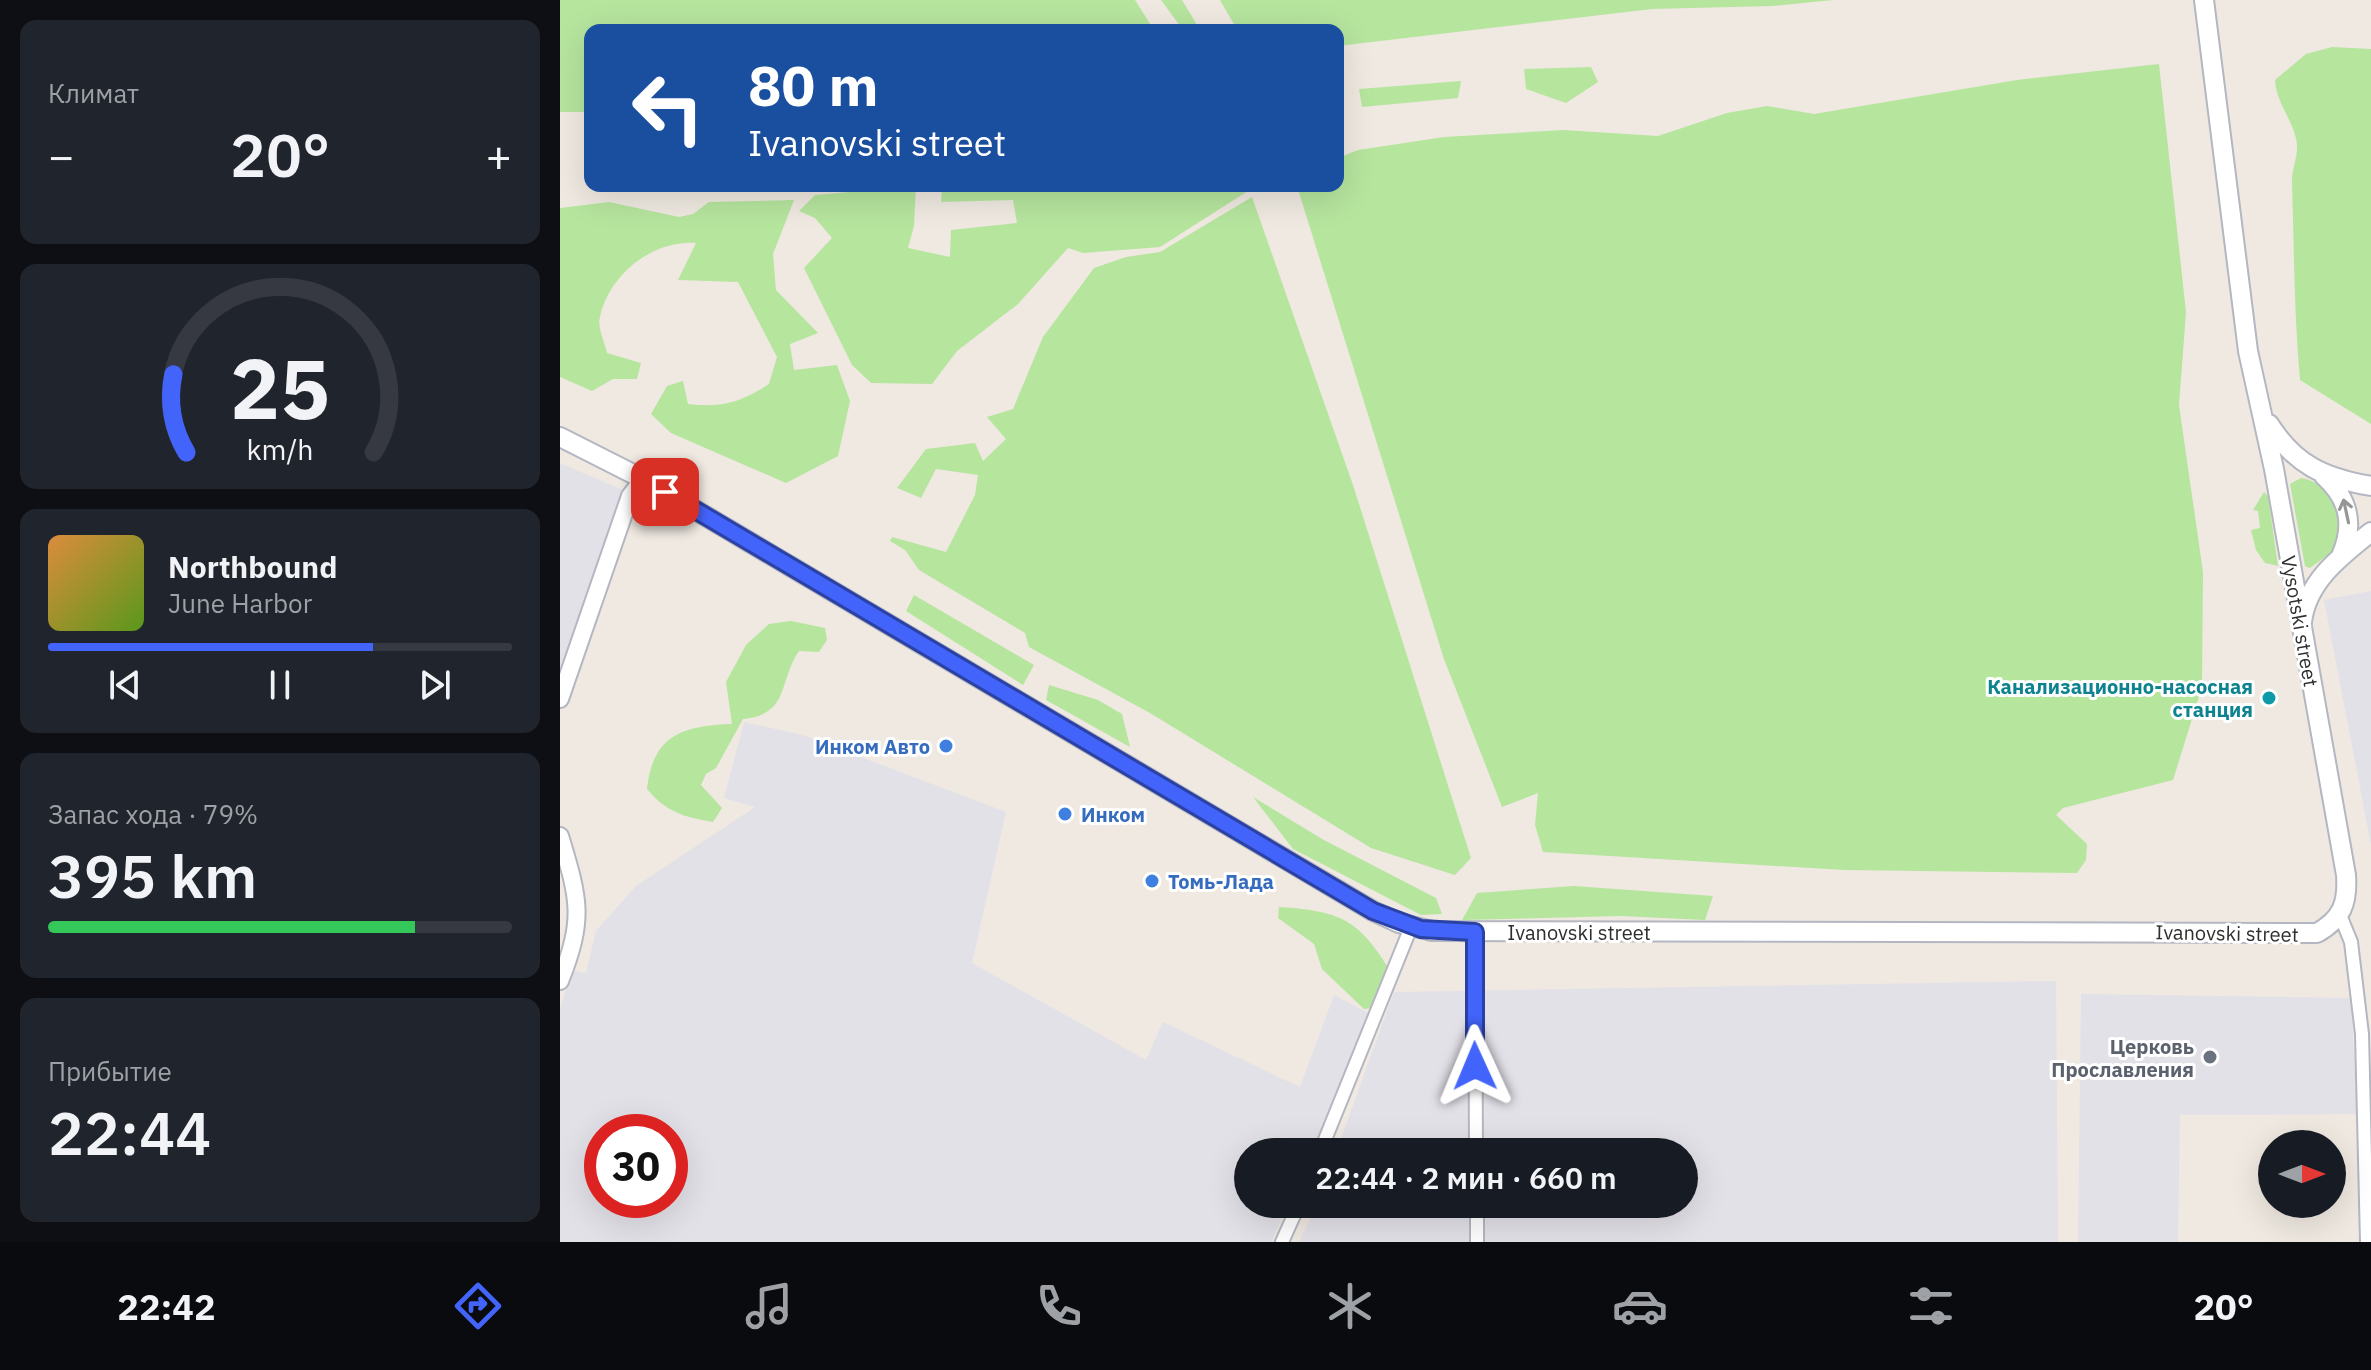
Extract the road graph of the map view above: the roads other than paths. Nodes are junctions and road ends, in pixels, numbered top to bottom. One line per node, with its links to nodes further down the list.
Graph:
1 (2204, 0): 2 (main road, Vysotski street)
2 (2264, 415): 4 (main road); 5 (main road, Vysotski street)
3 (560, 437): 7 (main road, Ivanovski street)
4 (2304, 465): 5 (main road); 6 (main road)
5 (2274, 469): 11 (main road, Vysotski street)
6 (2322, 474): 8 (main road); 10 (main road, one-way to 6)
7 (643, 479): 13 (street); 16 (main road, Ivanovski street)
8 (2371, 486)
9 (2371, 532): 10 (main road)
10 (2337, 561): 11 (main road); 12 (main road)
11 (2293, 584): 12 (main road, Vysotski street)
12 (2301, 633): 15 (main road, Vysotski street)
13 (560, 699)
14 (560, 836): 18 (street)
15 (2340, 915): 17 (main road, Ivanovski street); 25 (street, Vysotski street)
16 (1411, 927): 17 (main road, Ivanovski street); 19 (street)
17 (1475, 932): 20 (street)
18 (560, 981)
19 (1326, 1138)
20 (1476, 1138)
21 (1293, 1218): 23 (street)
22 (1477, 1218): 24 (street)
23 (1282, 1242)
24 (1477, 1242)
25 (2367, 1242)

